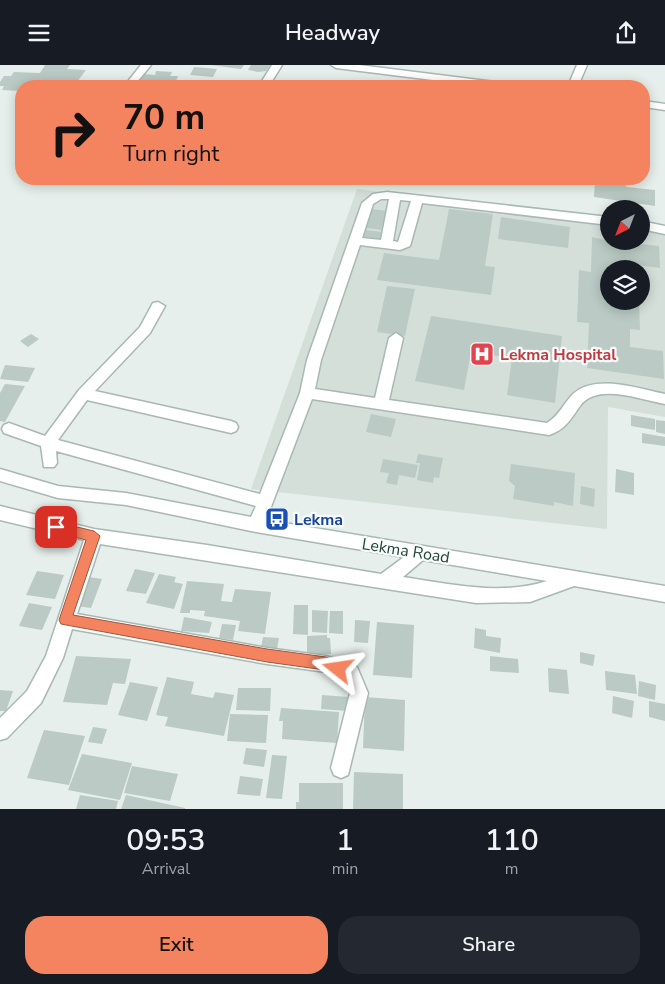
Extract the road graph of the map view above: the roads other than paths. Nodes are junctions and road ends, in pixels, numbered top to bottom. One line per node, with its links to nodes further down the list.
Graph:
1 (146, 65): 5 (street)
2 (277, 65): 6 (street)
3 (336, 65): 7 (street)
4 (582, 65): 8 (street)
5 (134, 80)
6 (268, 80)
7 (455, 80)
8 (576, 80)
9 (650, 105): 10 (street)
10 (665, 107)
11 (395, 196): 12 (street); 16 (street); 17 (street)
12 (417, 199): 13 (street); 17 (street)
13 (600, 220)
14 (650, 227): 15 (street)
15 (665, 230)
16 (356, 241): 17 (street); 21 (street)
17 (386, 245)
18 (158, 306): 20 (street)
19 (396, 338): 23 (street)
20 (84, 393): 24 (street); 26 (street)
21 (307, 393): 23 (street); 29 (street)
22 (665, 399): 23 (street)
23 (381, 404)
24 (231, 427)
25 (9, 429): 26 (street)
26 (48, 443): 27 (street); 29 (street)
27 (49, 463)
28 (0, 475): 31 (street, Lekma Road)
29 (266, 502): 31 (street)
30 (0, 513): 32 (street)
31 (256, 525): 33 (street, Lekma Road)
32 (94, 536): 35 (street); 37 (street)
33 (420, 552): 34 (street, Lekma Road); 35 (street)
34 (574, 578): 35 (street); 36 (street, Lekma Road)
35 (382, 582)
36 (665, 594)
37 (65, 620): 38 (street); 39 (street)
38 (0, 731)
39 (341, 769)

